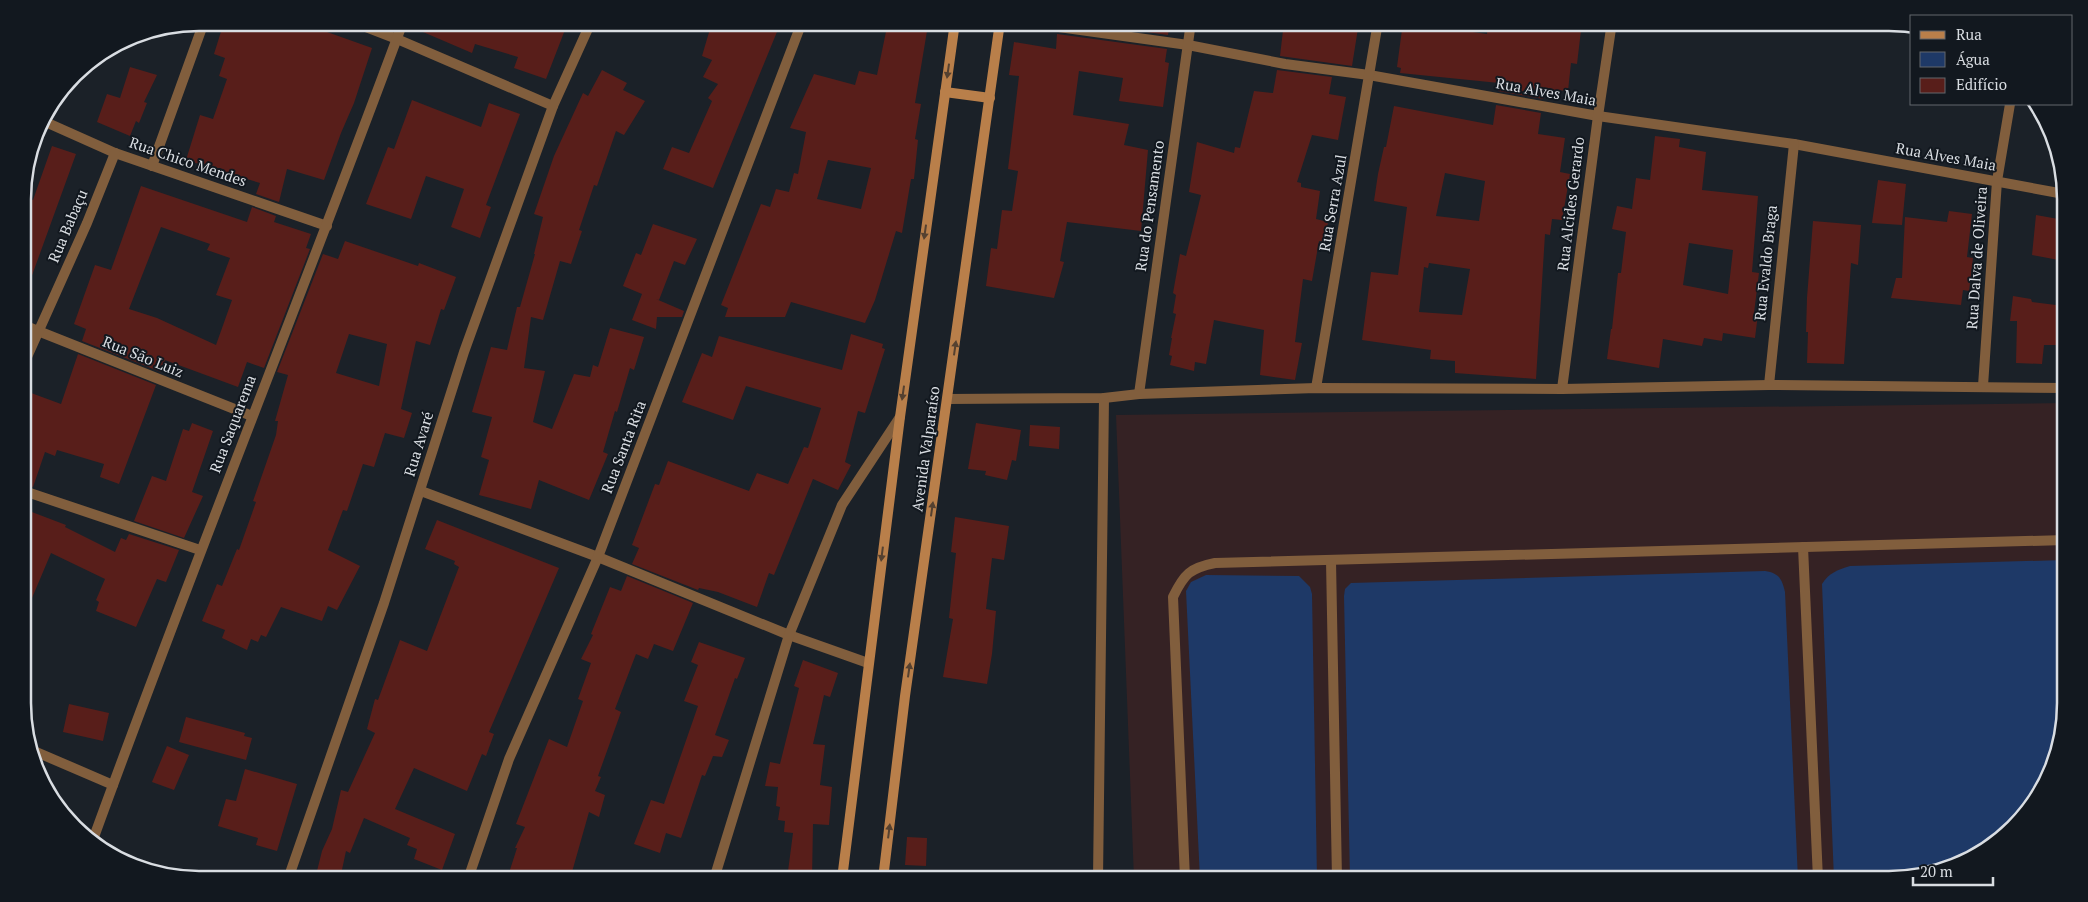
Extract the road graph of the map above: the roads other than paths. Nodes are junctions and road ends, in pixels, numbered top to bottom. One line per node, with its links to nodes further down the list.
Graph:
1 (201, 31): 23 (street)
2 (376, 31): 12 (street)
3 (400, 31): 12 (street, Rua Saquarema)
4 (587, 31): 18 (street, Rua Avaré)
5 (799, 31): 45 (street, Rua Santa Rita)
6 (954, 31): 15 (main road, Avenida Valparaíso, one-way to 15)
7 (999, 31): 16 (main road, Avenida Valparaíso)
8 (1088, 31): 13 (street, Rua Alves Maia)
9 (1190, 31): 13 (street, Rua do Pensamento)
10 (1376, 31): 14 (street, Rua Serra Azul)
11 (1611, 31): 19 (street, Rua Alcides Gerardo)
12 (397, 39): 18 (street); 26 (street, Rua Saquarema)
13 (1188, 45): 14 (street, Rua Alves Maia); 35 (street, Rua do Pensamento)
14 (1369, 75): 19 (street, Rua Alves Maia); 32 (street, Rua Serra Azul)
15 (945, 92): 16 (main road); 39 (main road, Avenida Valparaíso, one-way to 39)
16 (990, 98): 37 (main road, Avenida Valparaíso, one-way to 16)
17 (2010, 105): 24 (street, Rua Dalva de Oliveira)
18 (553, 106): 40 (street, Rua Avaré)
19 (1598, 116): 21 (street, Rua Alves Maia); 34 (street, Rua Alcides Gerardo)
20 (50, 124): 22 (street, Rua Chico Mendes)
21 (1794, 144): 24 (street, Rua Alves Maia); 30 (street, Rua Evaldo Braga)
22 (115, 153): 23 (street, Rua Chico Mendes); 28 (street, Rua Babaçu)
23 (152, 166): 26 (street, Rua Chico Mendes)
24 (1997, 182): 25 (street, Rua Alves Maia); 31 (street, Rua Dalva de Oliveira)
25 (2056, 193)
26 (327, 226): 38 (street, Rua Saquarema)
27 (32, 328): 28 (street, Rua São Luiz)
28 (38, 331): 29 (street, Rua Babaçu); 38 (street, Rua São Luiz)
29 (32, 346)
30 (1769, 385): 31 (street); 34 (street)
31 (1983, 386): 33 (street)
32 (1316, 388): 34 (street); 35 (street)
33 (2057, 388)
34 (1562, 389)
35 (1139, 394): 36 (street)
36 (1104, 398): 37 (street); 52 (street)
37 (948, 399): 60 (main road, Avenida Valparaíso, one-way to 37)
38 (252, 416): 44 (street, Rua Saquarema)
39 (900, 417): 47 (street); 48 (main road, Avenida Valparaíso, one-way to 48)
40 (420, 491): 45 (street); 56 (street, Rua Avaré)
41 (31, 493): 44 (street)
42 (2057, 540): 43 (street)
43 (1802, 547): 46 (street); 55 (street)
44 (200, 550): 50 (street, Rua Saquarema)
45 (598, 557): 47 (street); 57 (street, Rua Santa Rita)
46 (1331, 561): 53 (street); 54 (street)
47 (789, 635): 48 (street); 58 (street)
48 (868, 663): 59 (main road, Avenida Valparaíso)
49 (39, 753): 50 (street)
50 (113, 785): 51 (street, Rua Saquarema)
51 (95, 834)
52 (1098, 870)
53 (1185, 870)
54 (1337, 870)
55 (1818, 870)
56 (291, 871)
57 (471, 871)
58 (717, 871)
59 (843, 871)
60 (884, 871)

